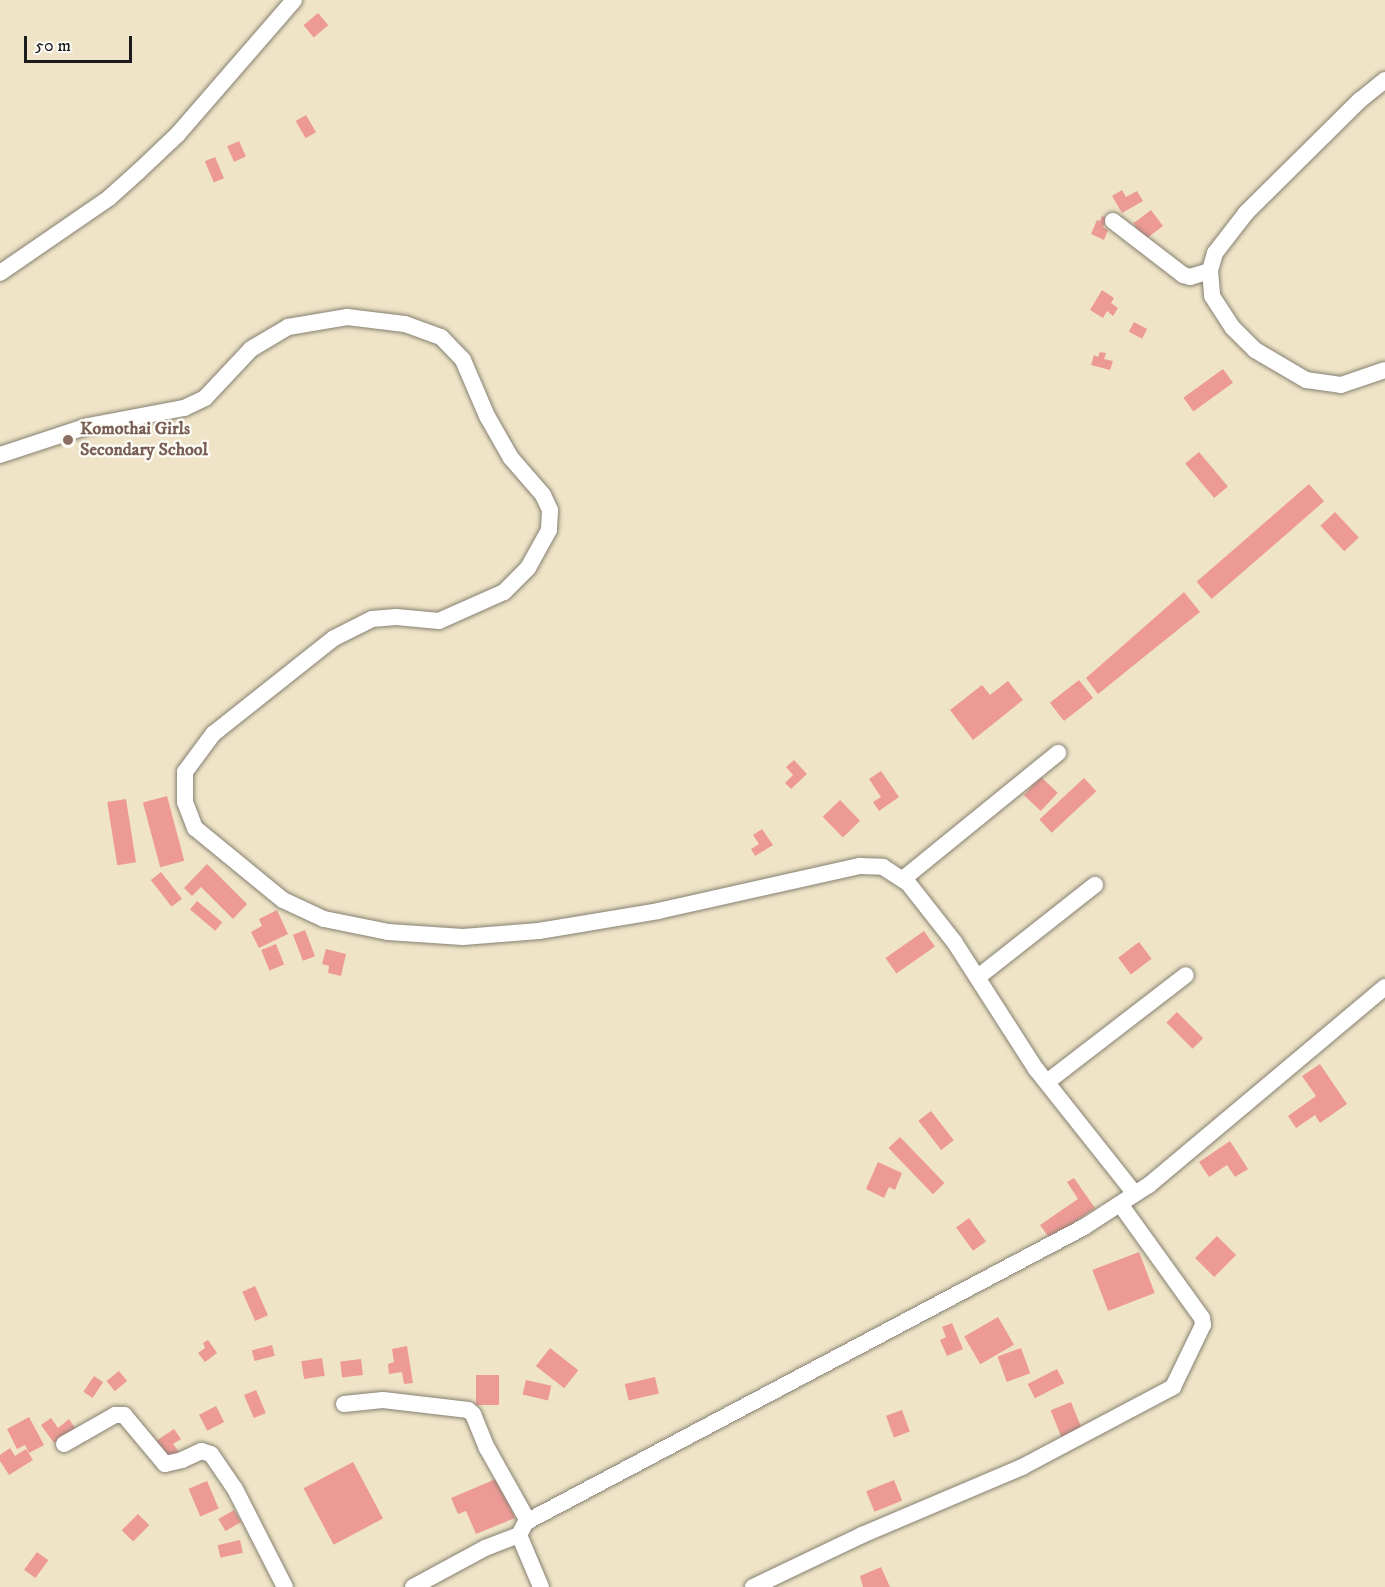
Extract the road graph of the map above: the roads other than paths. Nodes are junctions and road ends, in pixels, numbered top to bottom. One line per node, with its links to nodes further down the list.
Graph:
1 (294, 0): 5 (street)
2 (1385, 80): 4 (street)
3 (1113, 221): 4 (street)
4 (1210, 271): 6 (street)
5 (0, 273)
6 (1385, 370)
7 (0, 456): 9 (street)
8 (1058, 753): 9 (street)
9 (903, 879): 12 (street)
10 (1095, 885): 12 (street)
11 (1186, 975): 14 (street)
12 (978, 977): 14 (street)
13 (1385, 987): 15 (street)
14 (1047, 1082): 15 (street)
15 (1135, 1194): 16 (street)
16 (1120, 1204): 19 (street); 23 (street)
17 (344, 1404): 19 (street)
18 (64, 1444): 20 (street)
19 (524, 1528): 21 (street); 22 (street)
20 (285, 1587)
21 (413, 1587)
22 (541, 1587)
23 (753, 1587)

